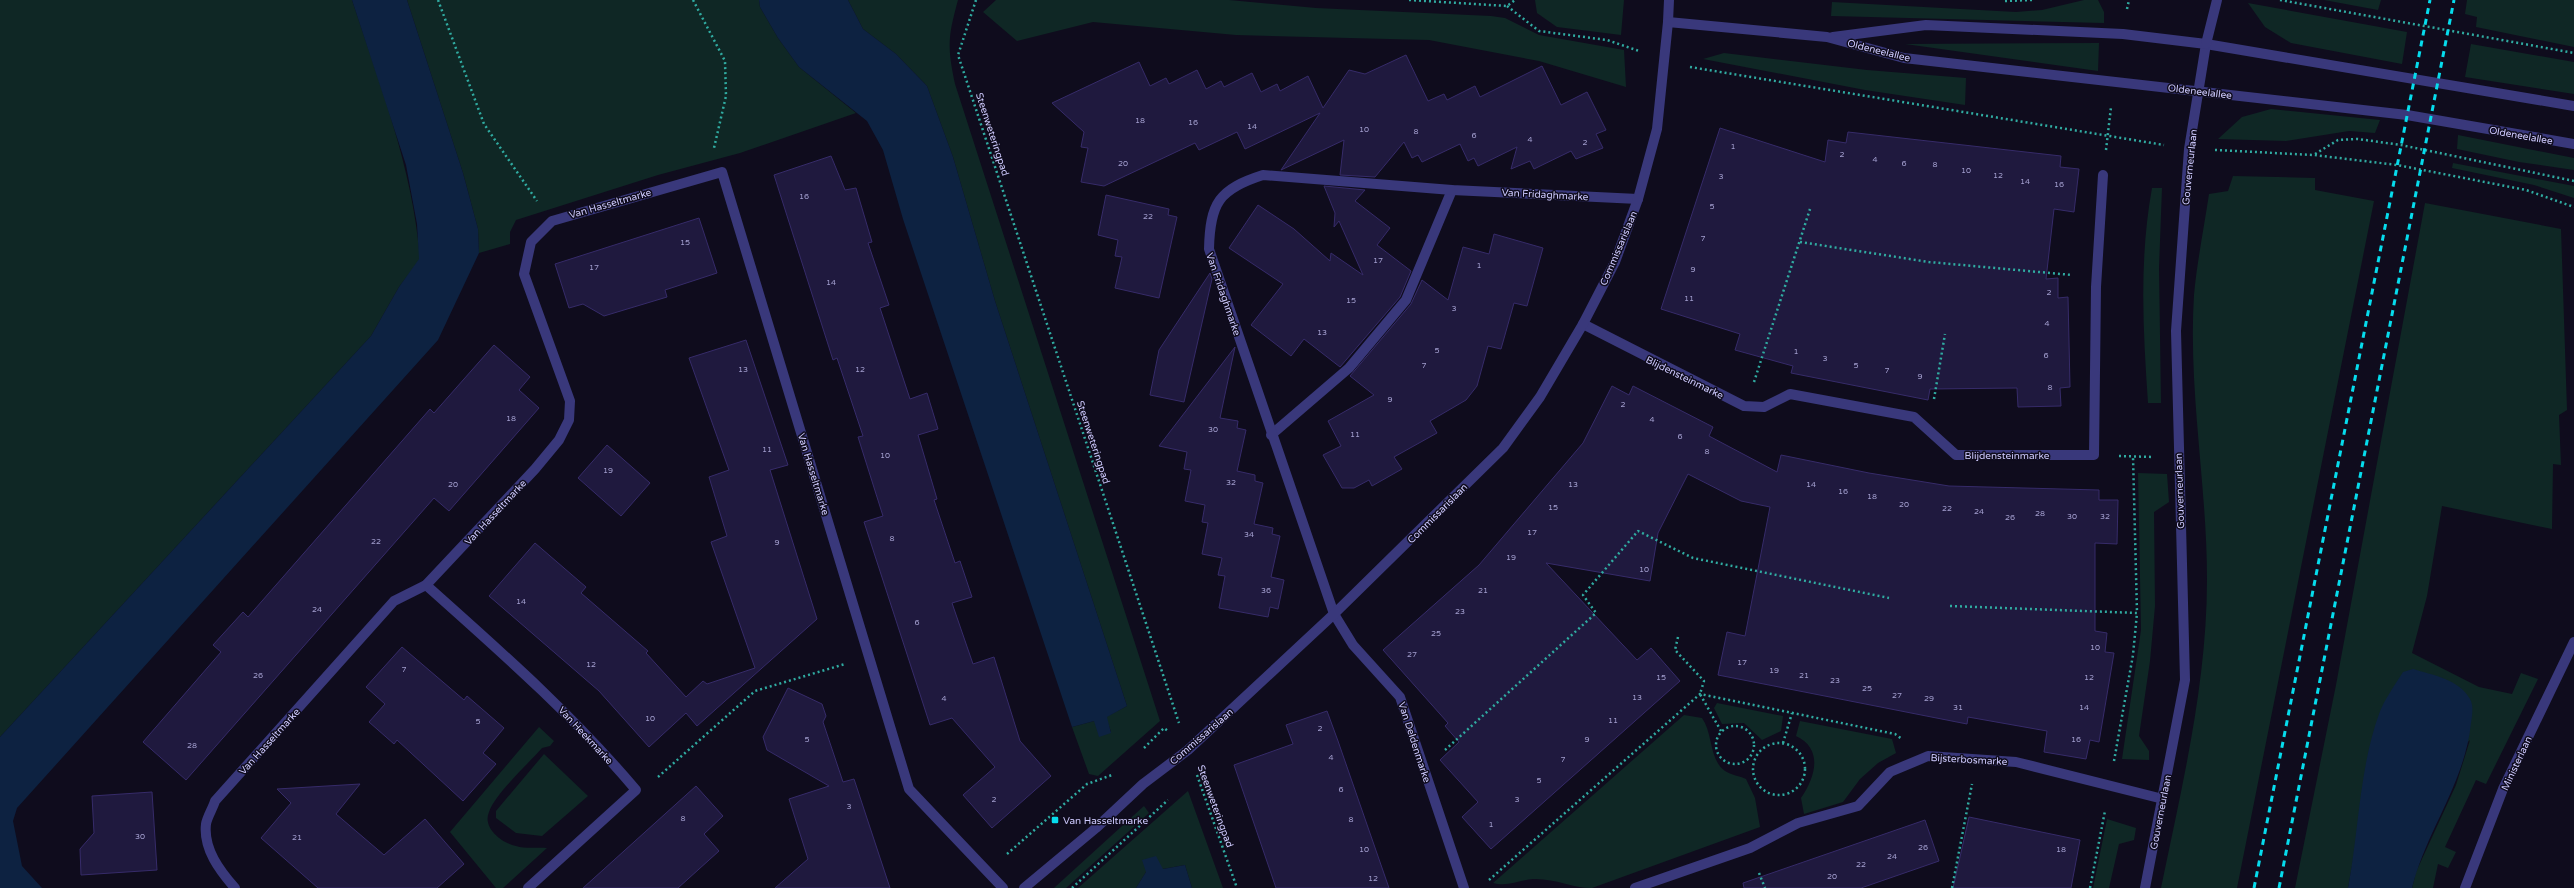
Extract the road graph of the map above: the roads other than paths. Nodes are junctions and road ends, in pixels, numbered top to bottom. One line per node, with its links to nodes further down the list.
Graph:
1 (1669, 0): 3 (street, Commissarislaan)
2 (2217, 0): 5 (street, Gouverneurlaan)
3 (1668, 22): 4 (street, Oldeneelallee); 11 (street, Commissarislaan)
4 (1827, 37): 5 (street, Oldeneelallee); 6 (street, Oldeneelallee)
5 (2206, 44): 6 (street, Gouverneurlaan); 7 (street, Oldeneelallee)
6 (2198, 90): 8 (street, Oldeneelallee); 17 (street, Gouverneurlaan)
7 (2574, 106)
8 (2574, 144)
9 (2103, 176): 12 (street, Blijdensteinmarke)
10 (1452, 190): 11 (street, Van Fridaghmarke); 13 (street); 13 (street, Van Fridaghmarke)
11 (1638, 199): 12 (street, Commissarislaan)
12 (1583, 324): 15 (street, Commissarislaan)
13 (1271, 435): 15 (street, Van Fridaghmarke)
14 (426, 585): 18 (street, Van Hasseltmarke); 19 (street, Van Heekmarke); 20 (street, Van Hasseltmarke)
15 (1334, 614): 21 (street, Commissarislaan); 22 (street, Van Deldenmarke)
16 (2574, 642): 25 (street, Ministerlaan)
17 (2163, 799): 23 (street, Bijsterbosmarke); 24 (street, Gouverneurlaan)
18 (235, 888)
19 (528, 888)
20 (1003, 888)
21 (1024, 888)
22 (1464, 888)
23 (1636, 888)
24 (2145, 888)
25 (2465, 888)

